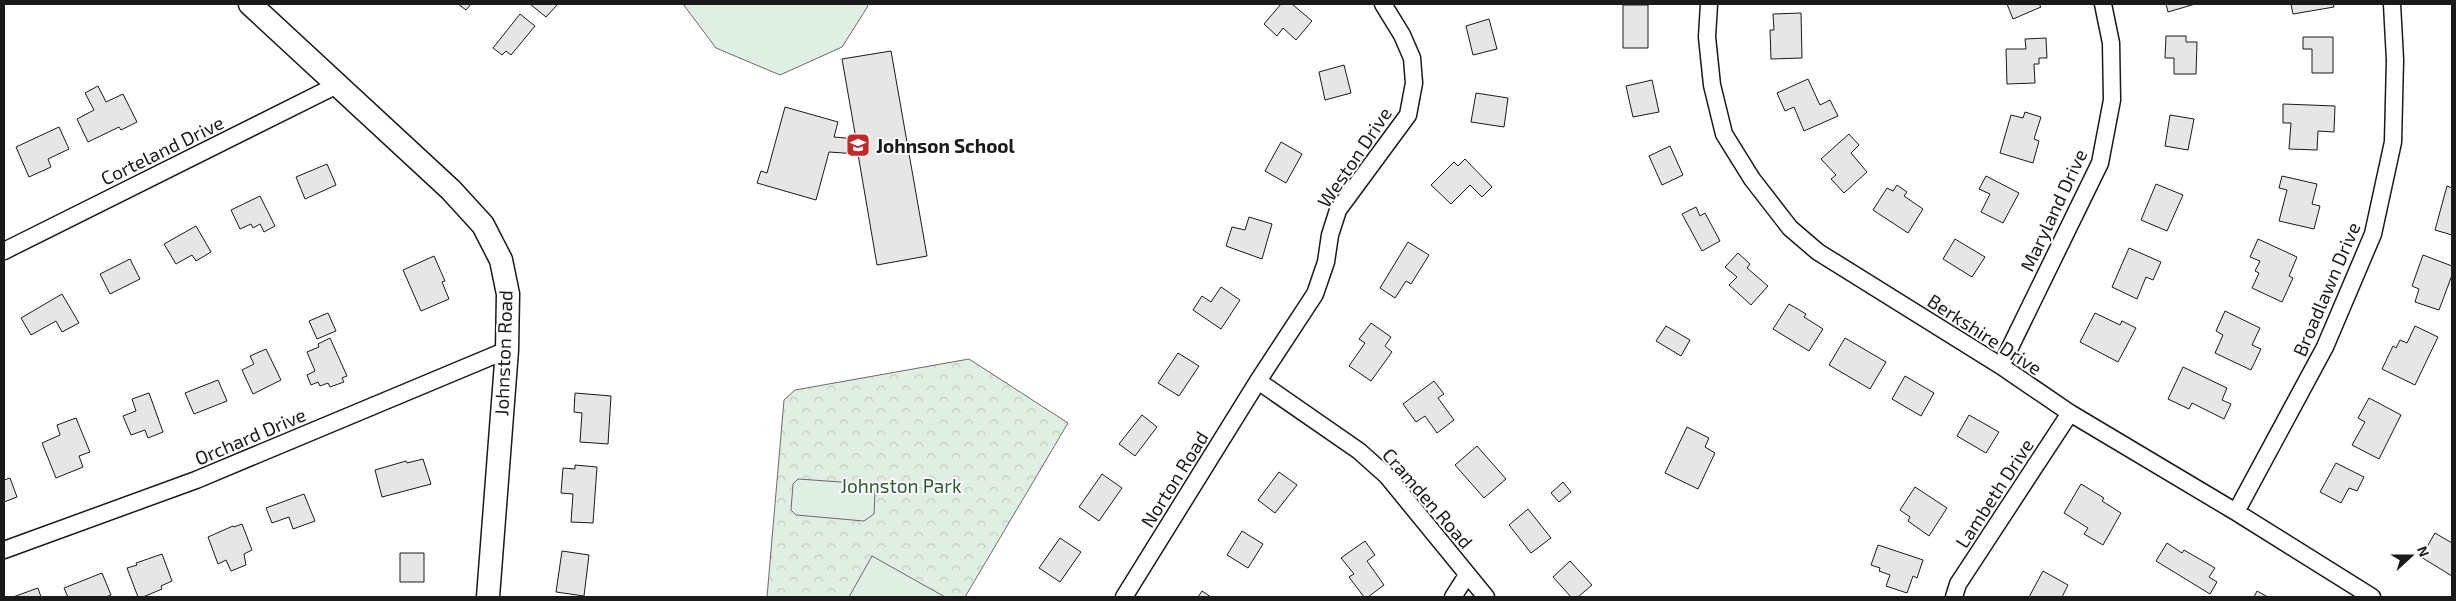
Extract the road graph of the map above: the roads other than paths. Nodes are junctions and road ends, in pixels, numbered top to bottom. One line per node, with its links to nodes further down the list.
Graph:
1 (250, 4): 6 (street, Johnston Road)
2 (1383, 4): 10 (street, Weston Drive)
3 (1709, 4): 9 (street, Berkshire Drive)
4 (2103, 4): 9 (street, Maryland Drive)
5 (2392, 4): 12 (street, Broadlawn Drive)
6 (338, 85): 7 (street, Corteland Drive); 8 (street, Johnston Road)
7 (4, 251)
8 (507, 350): 13 (street, Orchard Drive); 15 (street, Johnston Road)
9 (2001, 366): 11 (street, Berkshire Drive)
10 (1258, 381): 14 (street, Cramden Road); 16 (street, Norton Road)
11 (2070, 413): 12 (street, Berkshire Drive); 19 (street, Lambeth Drive)
12 (2236, 512): 20 (street, Berkshire Drive)
13 (4, 550)
14 (1467, 575): 17 (street); 18 (street, Cramden Road)
15 (488, 597)
16 (1124, 597)
17 (1454, 597)
18 (1486, 597)
19 (1954, 597)
20 (2372, 597)

